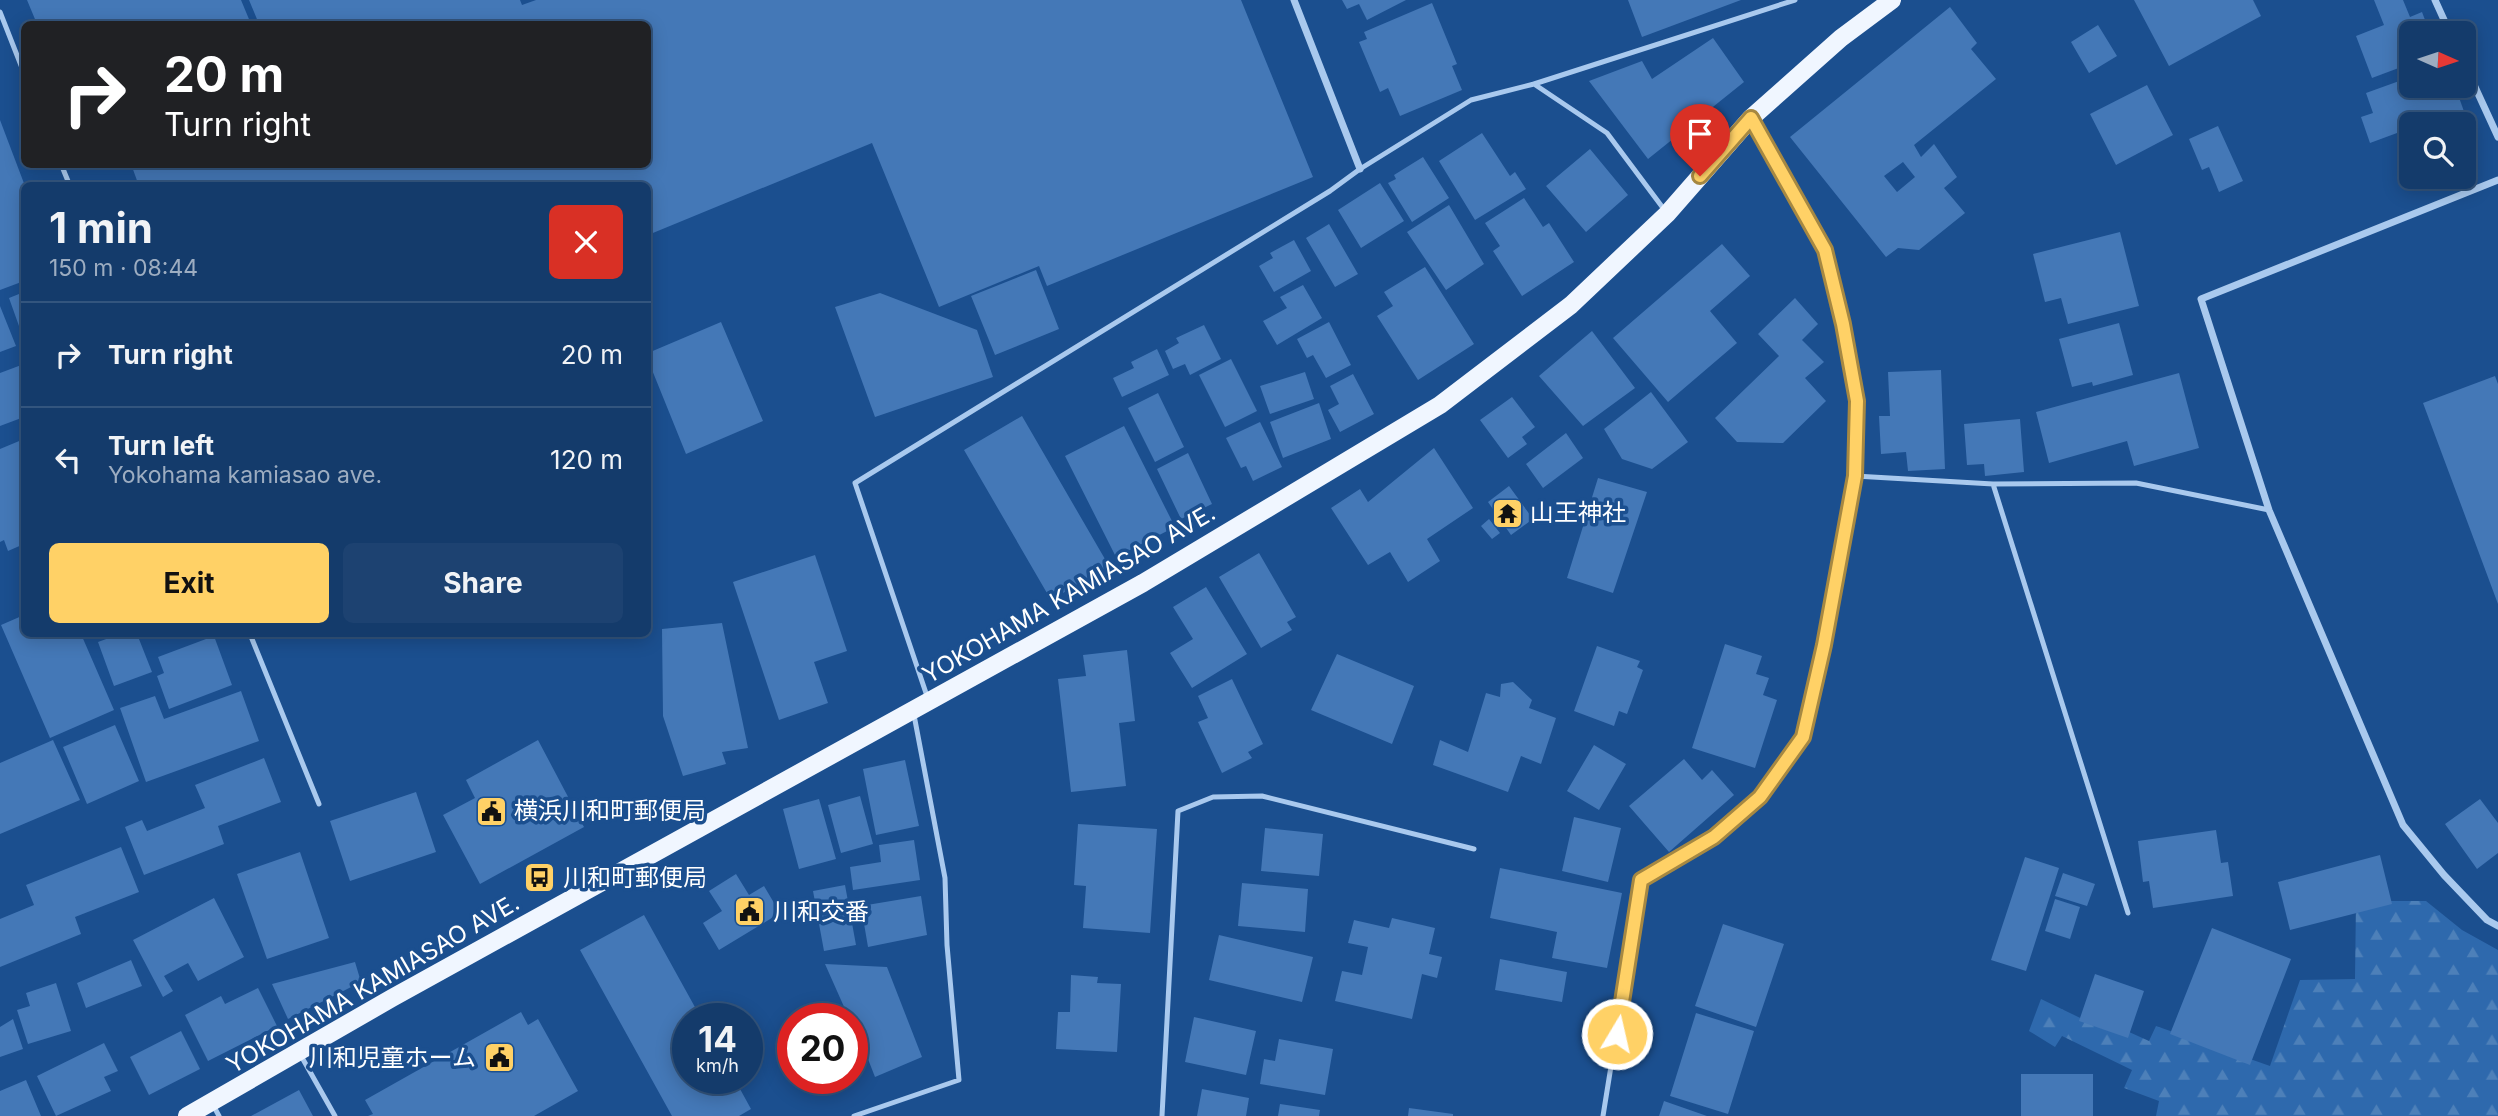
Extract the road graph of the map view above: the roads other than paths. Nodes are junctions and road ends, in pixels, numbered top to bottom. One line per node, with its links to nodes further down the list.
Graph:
1 (1294, 0): 12 (street)
2 (1795, 0): 8 (lane)
3 (1892, 0): 10 (main road, YOKOHAMA KAMIASAO AVE.)
4 (2435, 0): 6 (street)
5 (0, 12): 7 (lane)
6 (2445, 21)
7 (21, 65)
8 (1534, 84): 12 (lane); 14 (lane)
9 (2476, 89): 11 (street)
10 (1751, 118): 14 (main road, YOKOHAMA KAMIASAO AVE.); 15 (lane)
11 (2498, 137)
12 (1360, 169): 19 (lane)
13 (2498, 180): 17 (street)
14 (1667, 214): 19 (main road, YOKOHAMA KAMIASAO AVE.)
15 (1855, 476): 16 (lane); 30 (lane)
16 (1993, 484): 17 (lane); 22 (lane)
17 (2269, 510): 23 (street)
18 (251, 637): 20 (lane)
19 (921, 707): 24 (main road, YOKOHAMA KAMIASAO AVE.); 28 (lane)
20 (319, 804)
21 (1474, 849): 29 (lane)
22 (2128, 913)
23 (2498, 926)
24 (300, 1054): 25 (main road, YOKOHAMA KAMIASAO AVE.); 27 (lane)
25 (215, 1109): 26 (main road, YOKOHAMA KAMIASAO AVE.)
26 (187, 1116)
27 (335, 1116)
28 (854, 1116)
29 (1163, 1116)
30 (1603, 1116)

